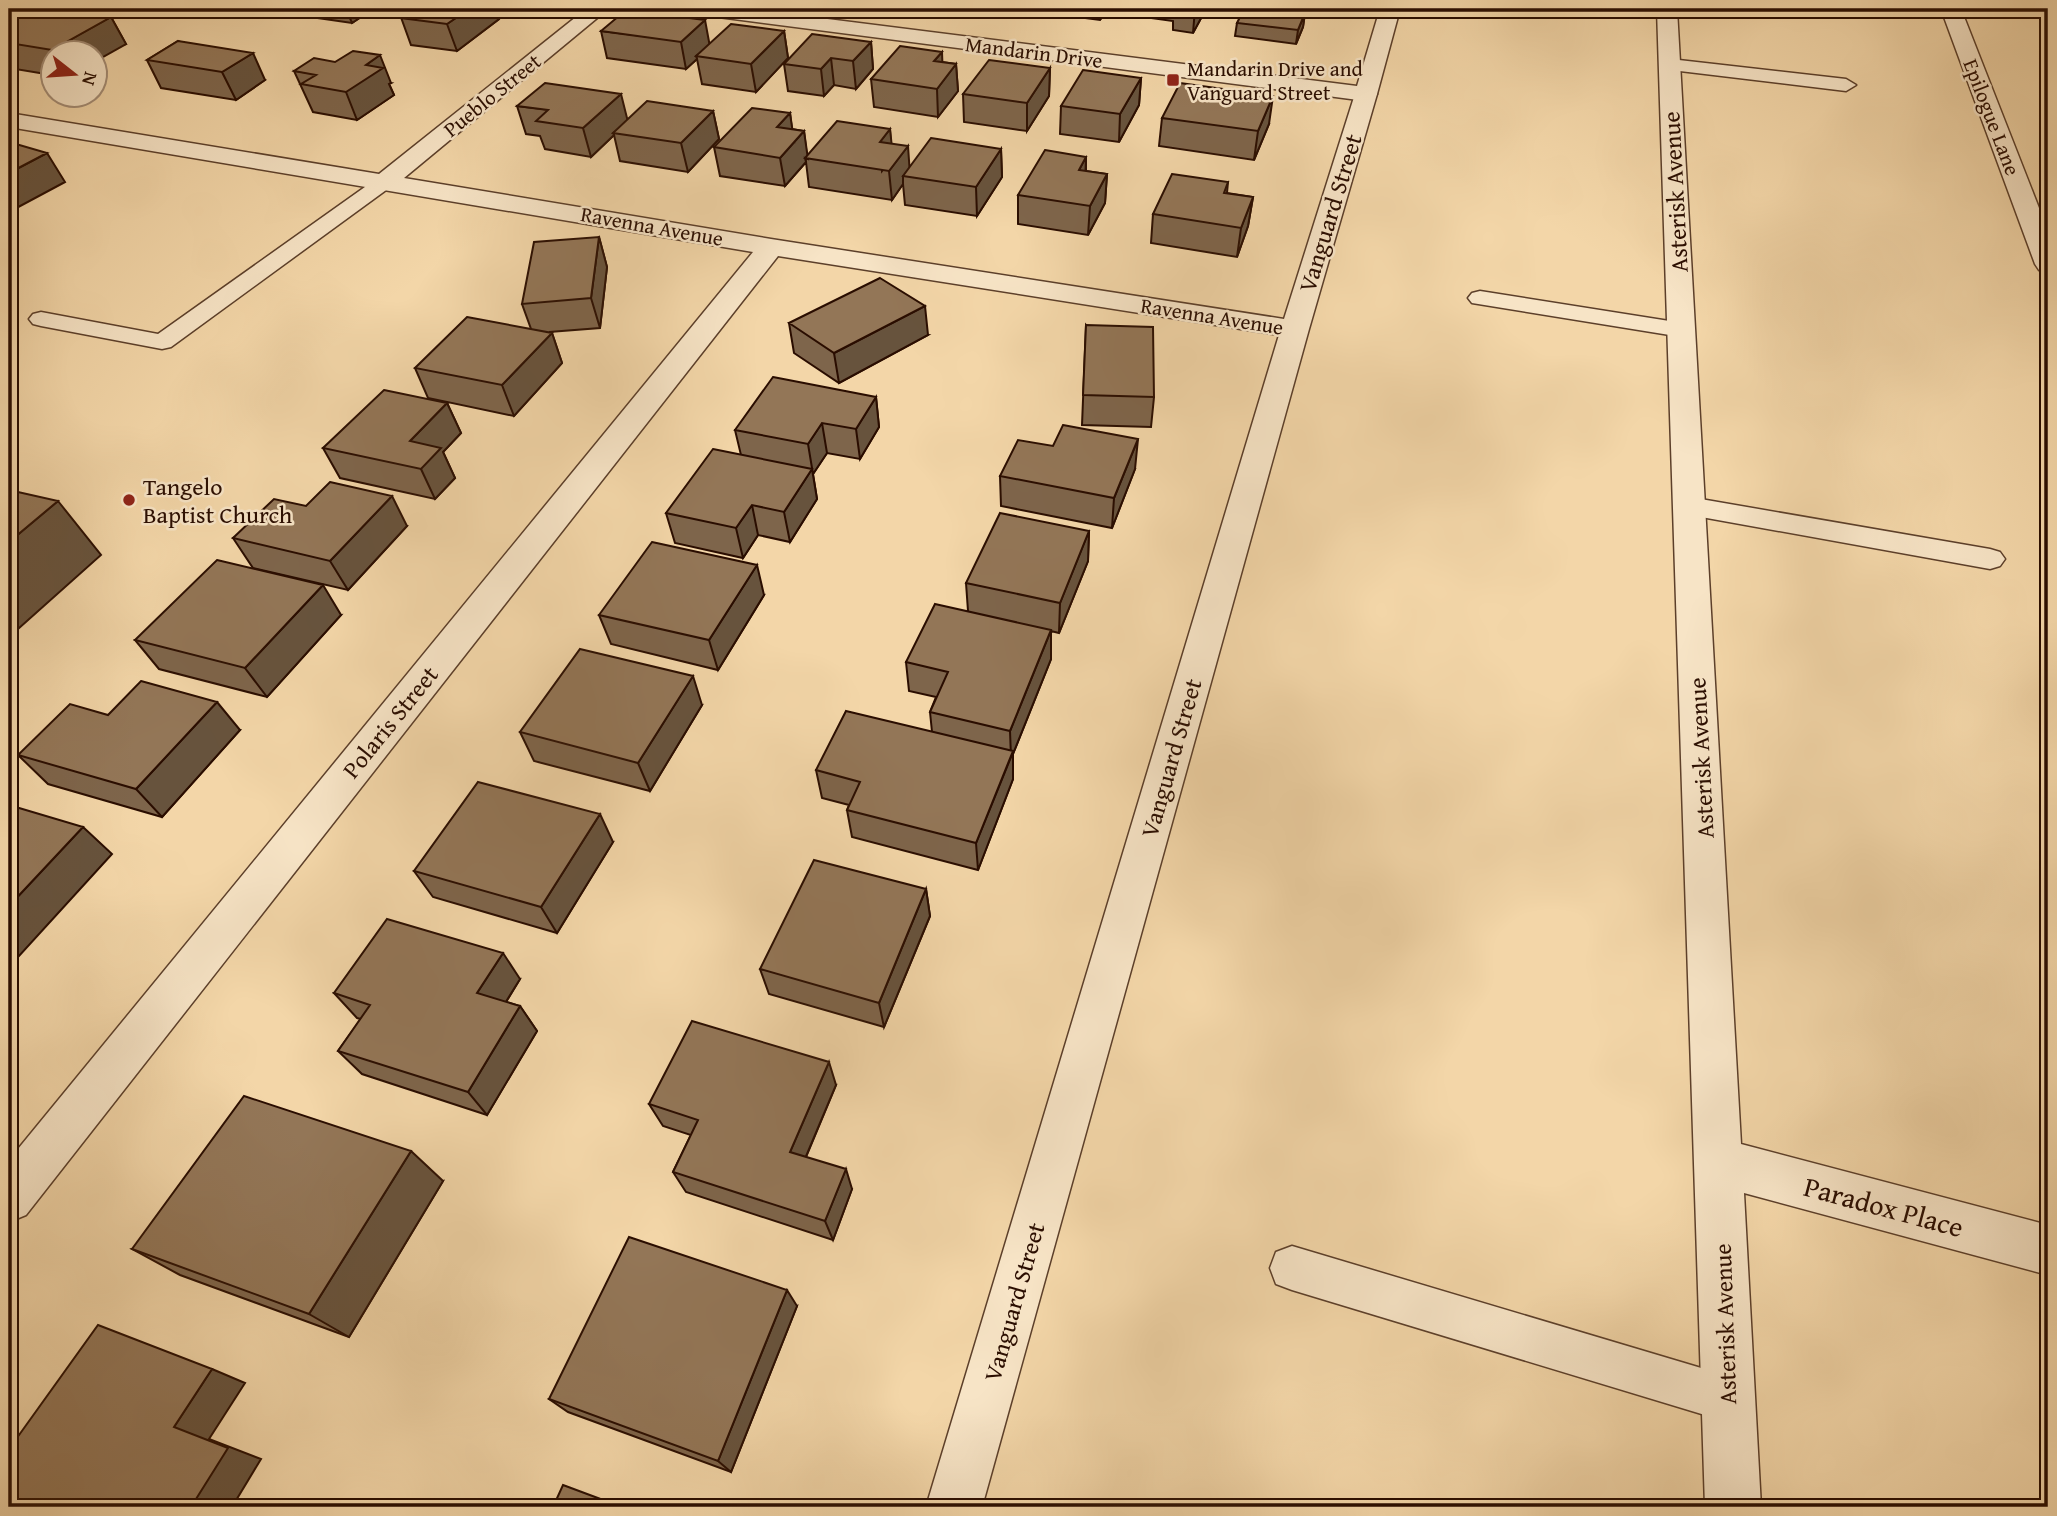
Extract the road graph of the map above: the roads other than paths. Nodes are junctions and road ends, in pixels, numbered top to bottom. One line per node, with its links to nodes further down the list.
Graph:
1 (598, 9): 10 (street, Pueblo Street)
2 (703, 9): 8 (street, Mandarin Drive)
3 (1390, 9): 8 (street, Vanguard Street)
4 (1667, 9): 6 (street, Asterisk Avenue)
5 (1951, 9): 12 (street, Epilogue Lane)
6 (1670, 65): 7 (lane); 16 (street, Asterisk Avenue)
7 (1846, 85)
8 (1366, 94): 15 (street, Vanguard Street)
9 (9, 120): 10 (street, Ravenna Avenue)
10 (386, 181): 11 (street, Ravenna Avenue); 14 (lane)
11 (771, 247): 15 (street, Ravenna Avenue); 20 (street, Polaris Street)
12 (2048, 264)
13 (1480, 298): 16 (lane)
14 (41, 319)
15 (1295, 329): 24 (street, Vanguard Street)
16 (1682, 330): 17 (street, Asterisk Avenue)
17 (1689, 506): 18 (lane); 19 (street, Asterisk Avenue)
18 (1990, 559)
19 (1719, 1162): 21 (street, Paradox Place); 23 (street, Asterisk Avenue)
20 (9, 1198)
21 (2048, 1250)
22 (1292, 1268): 23 (lane)
23 (1728, 1399): 25 (street, Asterisk Avenue)
24 (954, 1507)
25 (1733, 1507)

